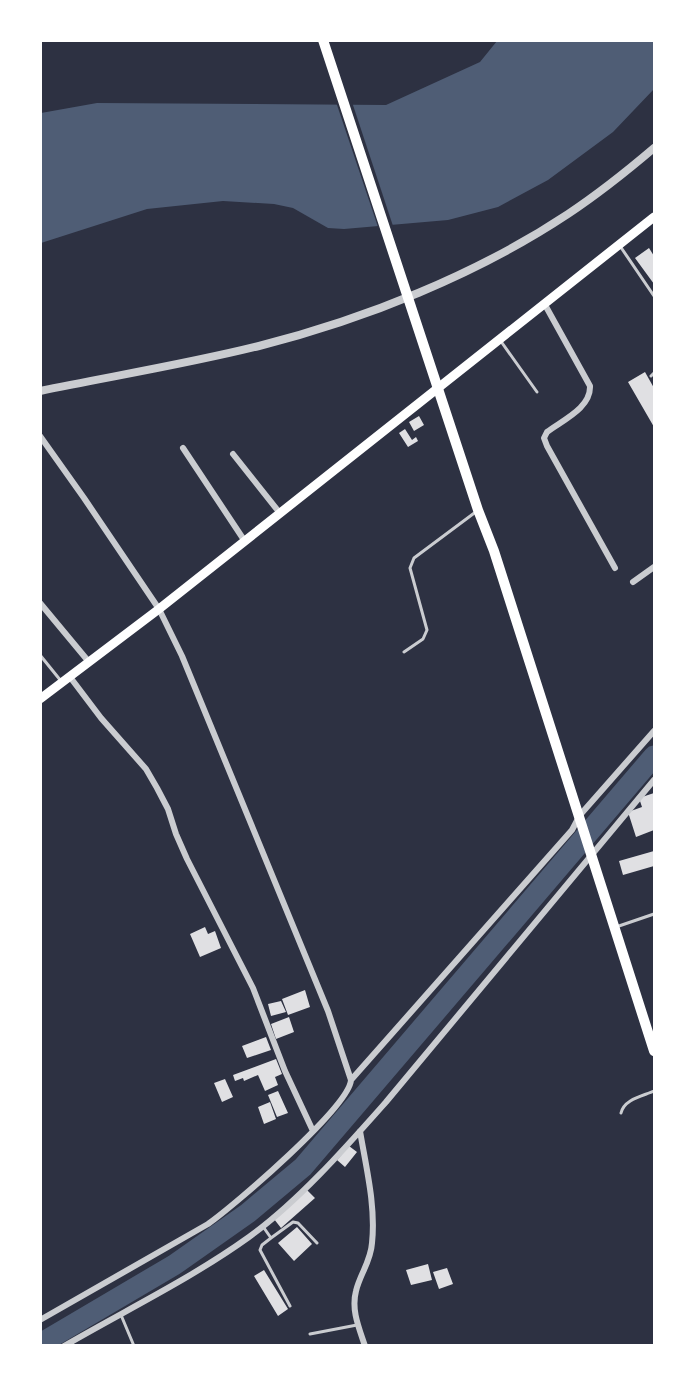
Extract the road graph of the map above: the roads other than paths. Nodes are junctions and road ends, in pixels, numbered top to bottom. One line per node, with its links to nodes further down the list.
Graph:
1 (323, 40): 5 (highway)
2 (654, 148): 5 (street)
3 (654, 217): 4 (main road)
4 (619, 244): 6 (lane); 7 (main road)
5 (409, 296): 9 (highway); 10 (street)
6 (654, 296)
7 (544, 303): 8 (main road); 19 (street)
8 (499, 339): 9 (main road); 11 (lane)
9 (438, 388): 15 (highway); 16 (main road)
10 (40, 391)
11 (537, 392)
12 (41, 438): 22 (street)
13 (183, 448): 17 (street)
14 (232, 454): 16 (street)
15 (478, 510): 23 (lane); 30 (highway)
16 (279, 512): 17 (main road)
17 (244, 540): 22 (main road)
18 (654, 567): 20 (street)
19 (615, 568)
20 (633, 582)
21 (40, 603): 25 (street)
22 (159, 609): 25 (main road); 35 (street)
23 (404, 652)
24 (40, 655): 26 (lane)
25 (89, 662): 26 (main road)
26 (66, 680): 27 (main road); 38 (street)
27 (40, 699)
28 (654, 731): 30 (street)
29 (654, 780): 31 (street)
30 (581, 818): 31 (highway); 35 (street)
31 (591, 851): 33 (highway); 39 (street)
32 (654, 914): 33 (lane)
33 (614, 928): 34 (highway)
34 (654, 1051)
35 (351, 1080): 38 (street)
36 (654, 1091): 37 (lane)
37 (621, 1113)
38 (314, 1131): 45 (street)
39 (360, 1131): 40 (street); 46 (street)
40 (263, 1226): 41 (lane); 44 (street)
41 (271, 1238): 42 (lane); 43 (lane)
42 (317, 1243)
43 (290, 1306)
44 (120, 1313): 48 (street); 49 (lane)
45 (40, 1320)
46 (358, 1325): 47 (lane); 50 (street)
47 (310, 1334)
48 (64, 1346)
49 (134, 1346)
50 (365, 1346)

